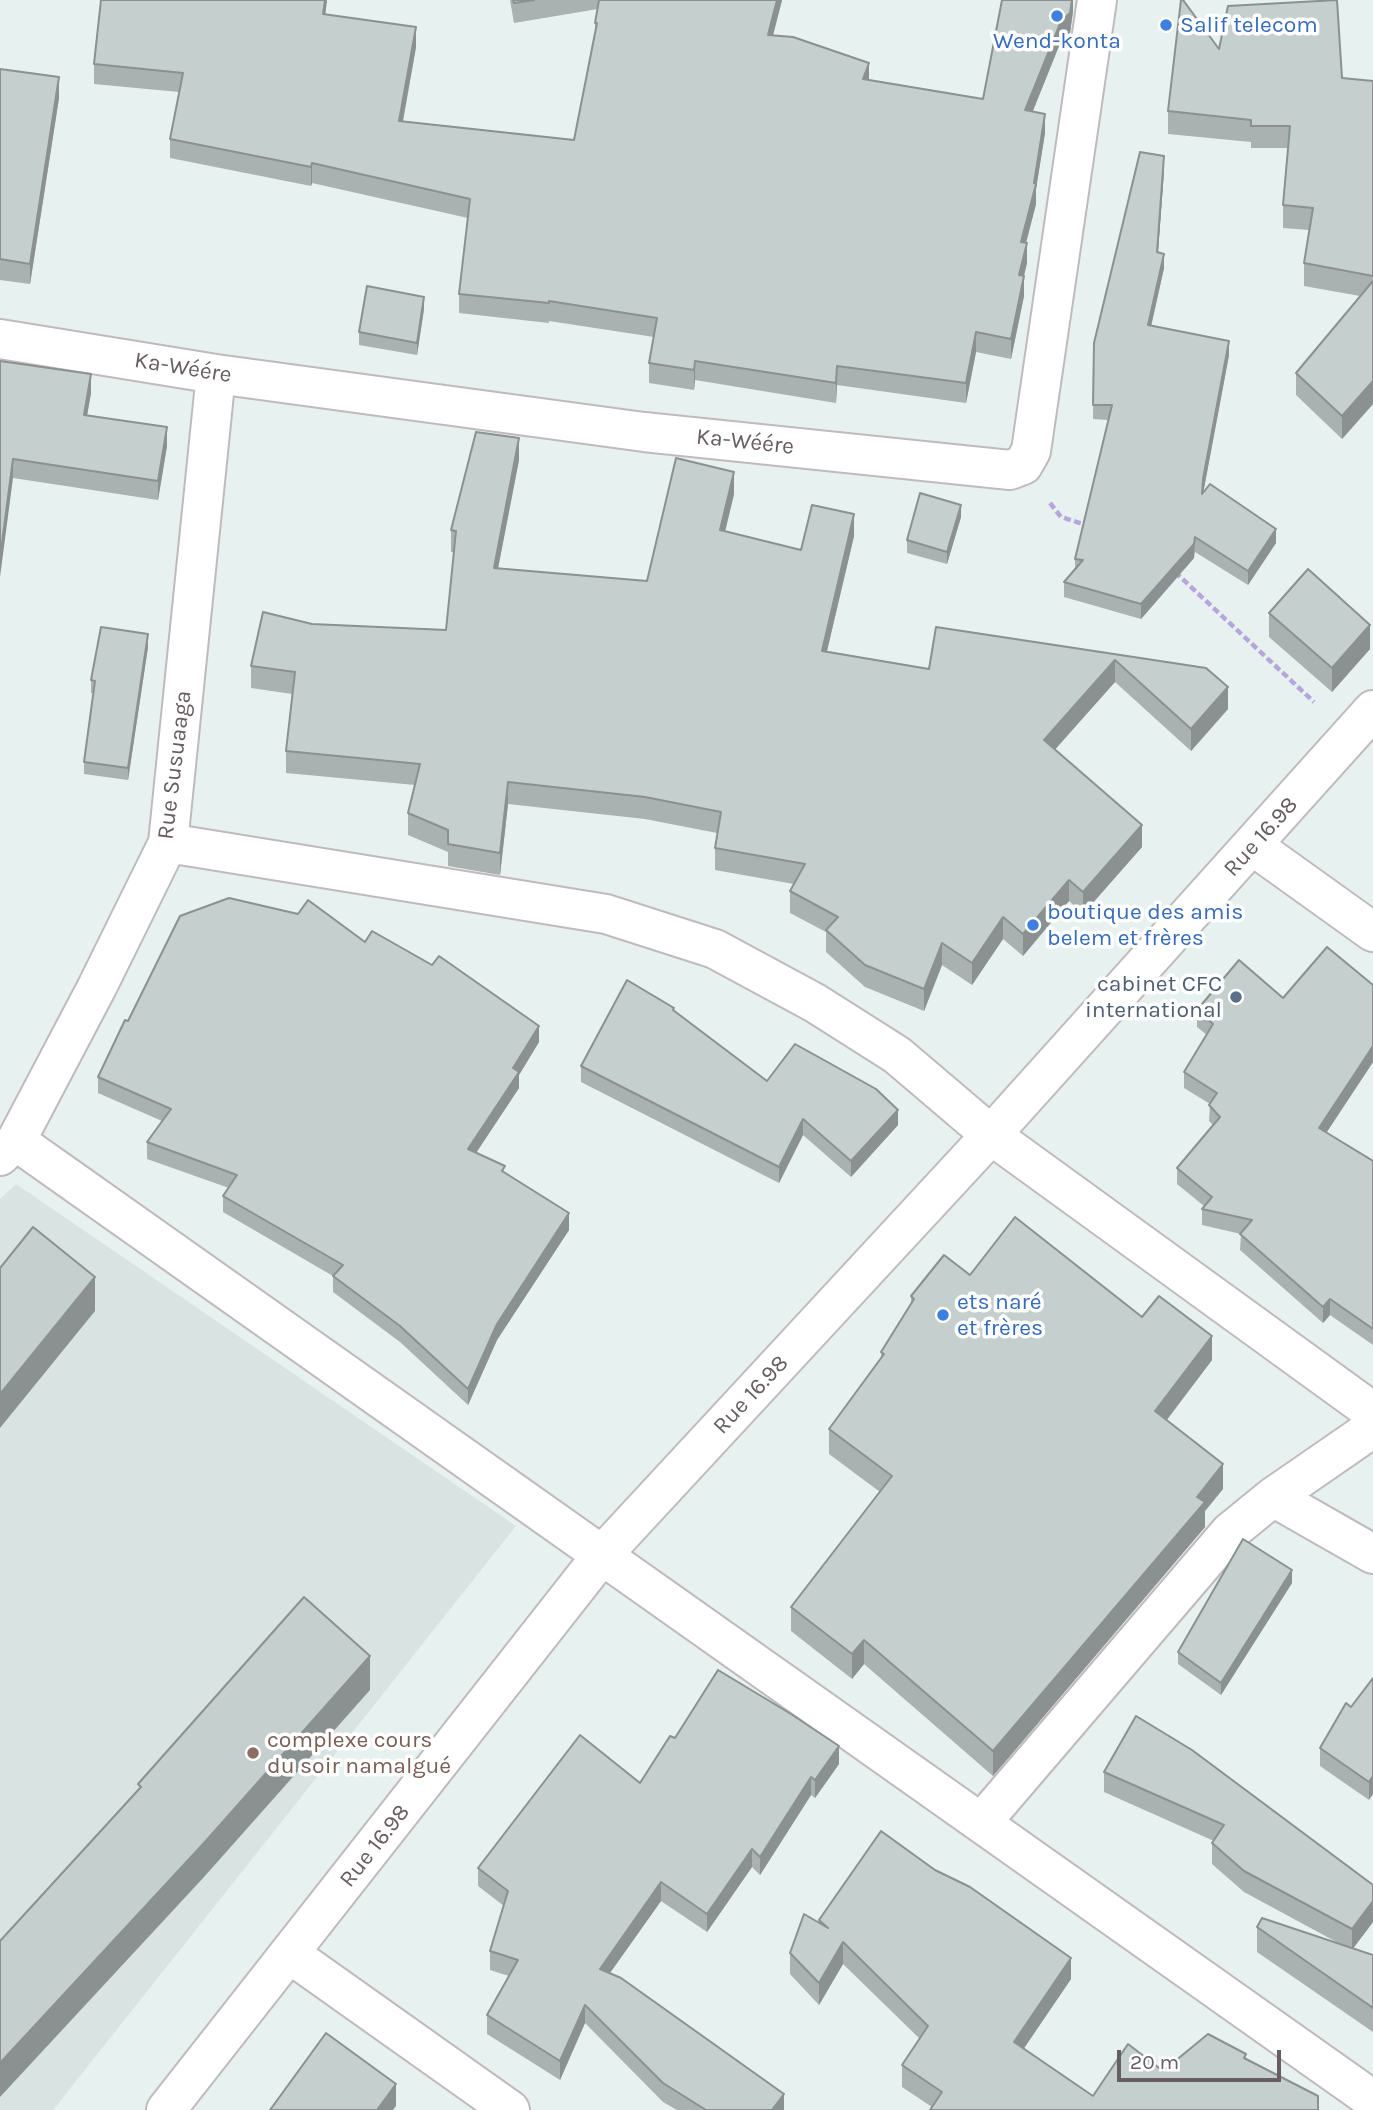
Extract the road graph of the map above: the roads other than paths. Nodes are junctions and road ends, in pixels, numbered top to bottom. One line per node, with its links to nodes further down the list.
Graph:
1 (1097, 0): 3 (street, Ka-Wéére)
2 (0, 339): 3 (street, Ka-Wéére)
3 (216, 374): 5 (street, Rue Susuaaga)
4 (1362, 723): 6 (street, Rue 16.98)
5 (168, 842): 8 (street); 9 (street, Rue Susuaaga)
6 (1253, 846): 7 (street); 8 (street, Rue 16.98)
7 (1373, 932)
8 (991, 1135): 10 (street); 14 (street, Rue 16.98)
9 (8, 1149): 14 (street)
10 (1373, 1412)
11 (1373, 1428): 12 (street)
12 (1272, 1497): 13 (street); 15 (street)
13 (1373, 1554)
14 (603, 1555): 15 (street); 16 (street, Rue 16.98)
15 (981, 1823): 17 (street)
16 (290, 1954): 18 (street, Rue 16.98); 19 (street)
17 (1373, 2100)
18 (166, 2110)
19 (510, 2110)

